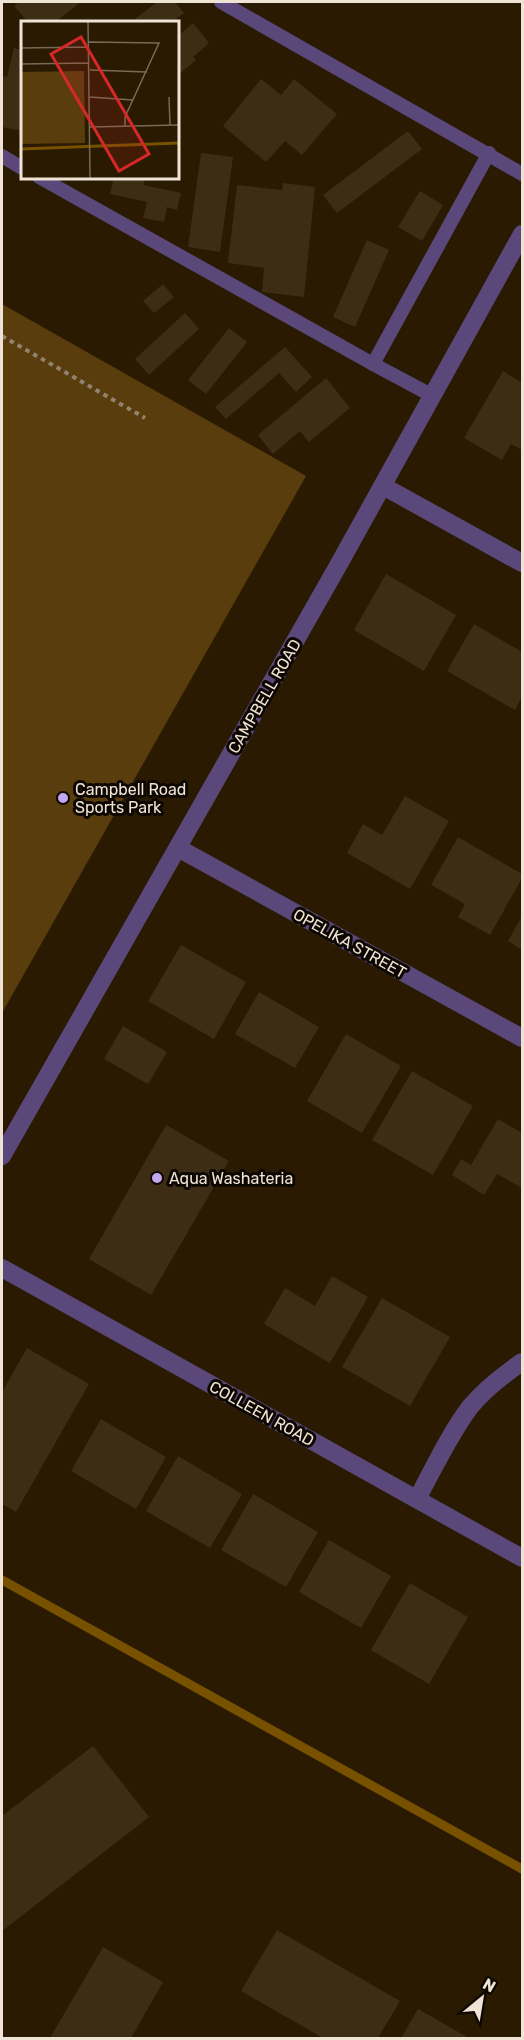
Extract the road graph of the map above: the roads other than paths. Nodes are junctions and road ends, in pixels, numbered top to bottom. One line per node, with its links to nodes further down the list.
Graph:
1 (221, 2): 2 (lane)
2 (489, 153): 5 (lane); 8 (lane)
3 (2, 156): 4 (lane)
4 (21, 167)
5 (522, 174)
6 (41, 178): 8 (lane)
7 (522, 234): 9 (street, CAMPBELL ROAD)
8 (373, 364): 9 (lane)
9 (431, 395): 10 (street, CAMPBELL ROAD)
10 (383, 486): 11 (street); 12 (street, CAMPBELL ROAD)
11 (522, 563)
12 (178, 848): 13 (street, OPELIKA STREET); 14 (street, CAMPBELL ROAD)
13 (522, 1038)
14 (2, 1156)
15 (2, 1268): 17 (street, COLLEEN ROAD)
16 (522, 1362): 17 (street)
17 (417, 1499): 18 (street, COLLEEN ROAD)
18 (522, 1557)

